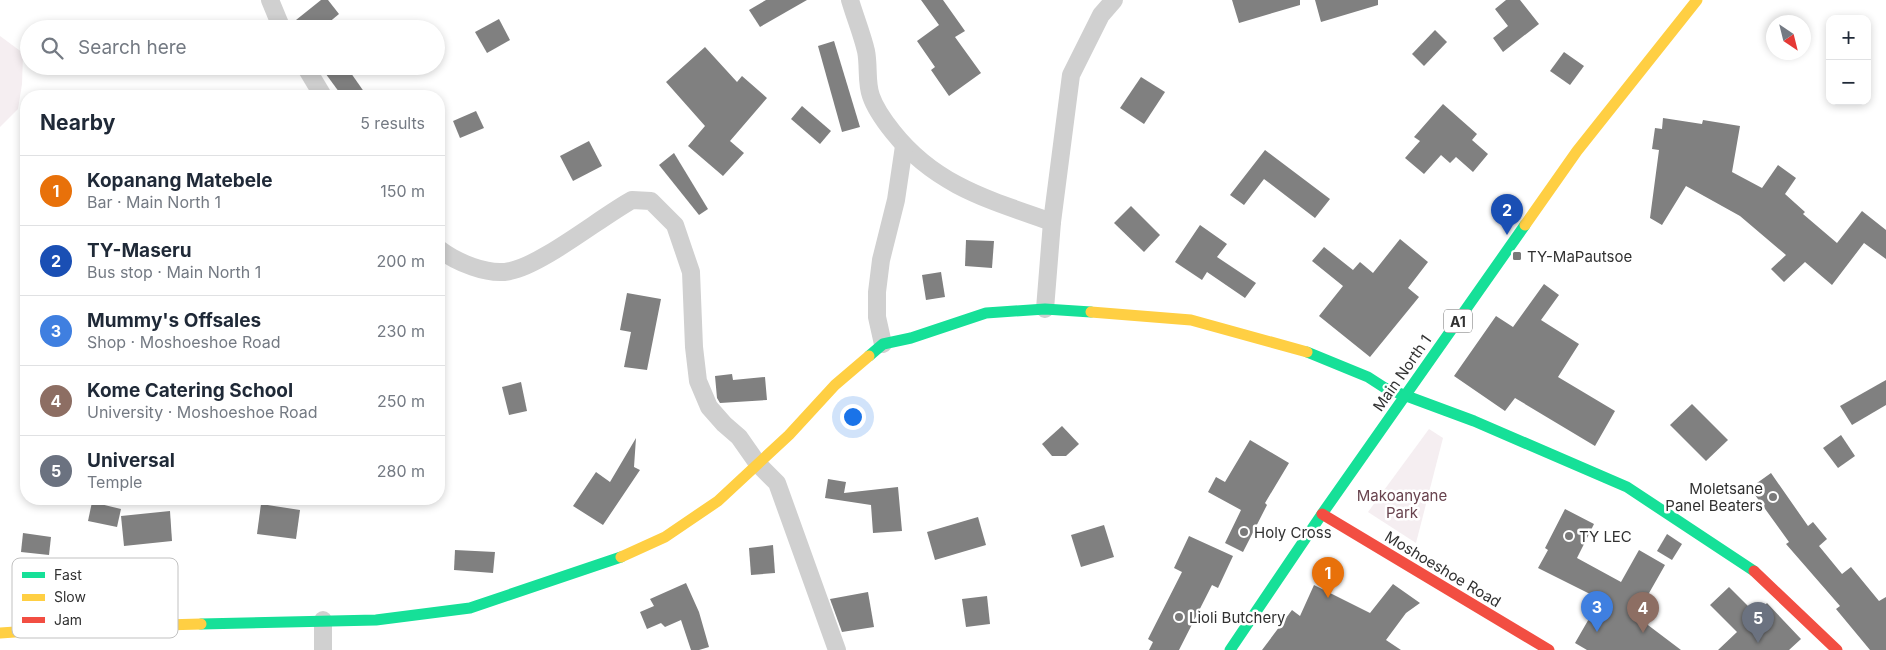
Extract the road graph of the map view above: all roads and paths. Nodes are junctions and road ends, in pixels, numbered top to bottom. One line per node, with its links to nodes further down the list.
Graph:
1 (270, 0): 5 (street)
2 (850, 0): 8 (street)
3 (1114, 0): 9 (street)
4 (1697, 0): 13 (main road, Main North 1 / A1)
5 (278, 20)
6 (310, 75): 7 (street)
7 (319, 90)
8 (904, 146): 9 (street); 12 (street)
9 (1052, 222): 11 (street)
10 (445, 254): 14 (street)
11 (1045, 309): 12 (main road); 13 (main road)
12 (884, 344): 14 (main road)
13 (1406, 394): 15 (main road, Main North 1 / A1); 22 (main road)
14 (758, 464): 16 (main road); 19 (street)
15 (1322, 514): 20 (main road, Main North 1 / A1); 21 (main road, Moshoeshoe Road)
16 (323, 620): 17 (main road); 18 (street)
17 (178, 626)
18 (323, 650)
19 (837, 650)
20 (1230, 650)
21 (1549, 650)
22 (1837, 650)

